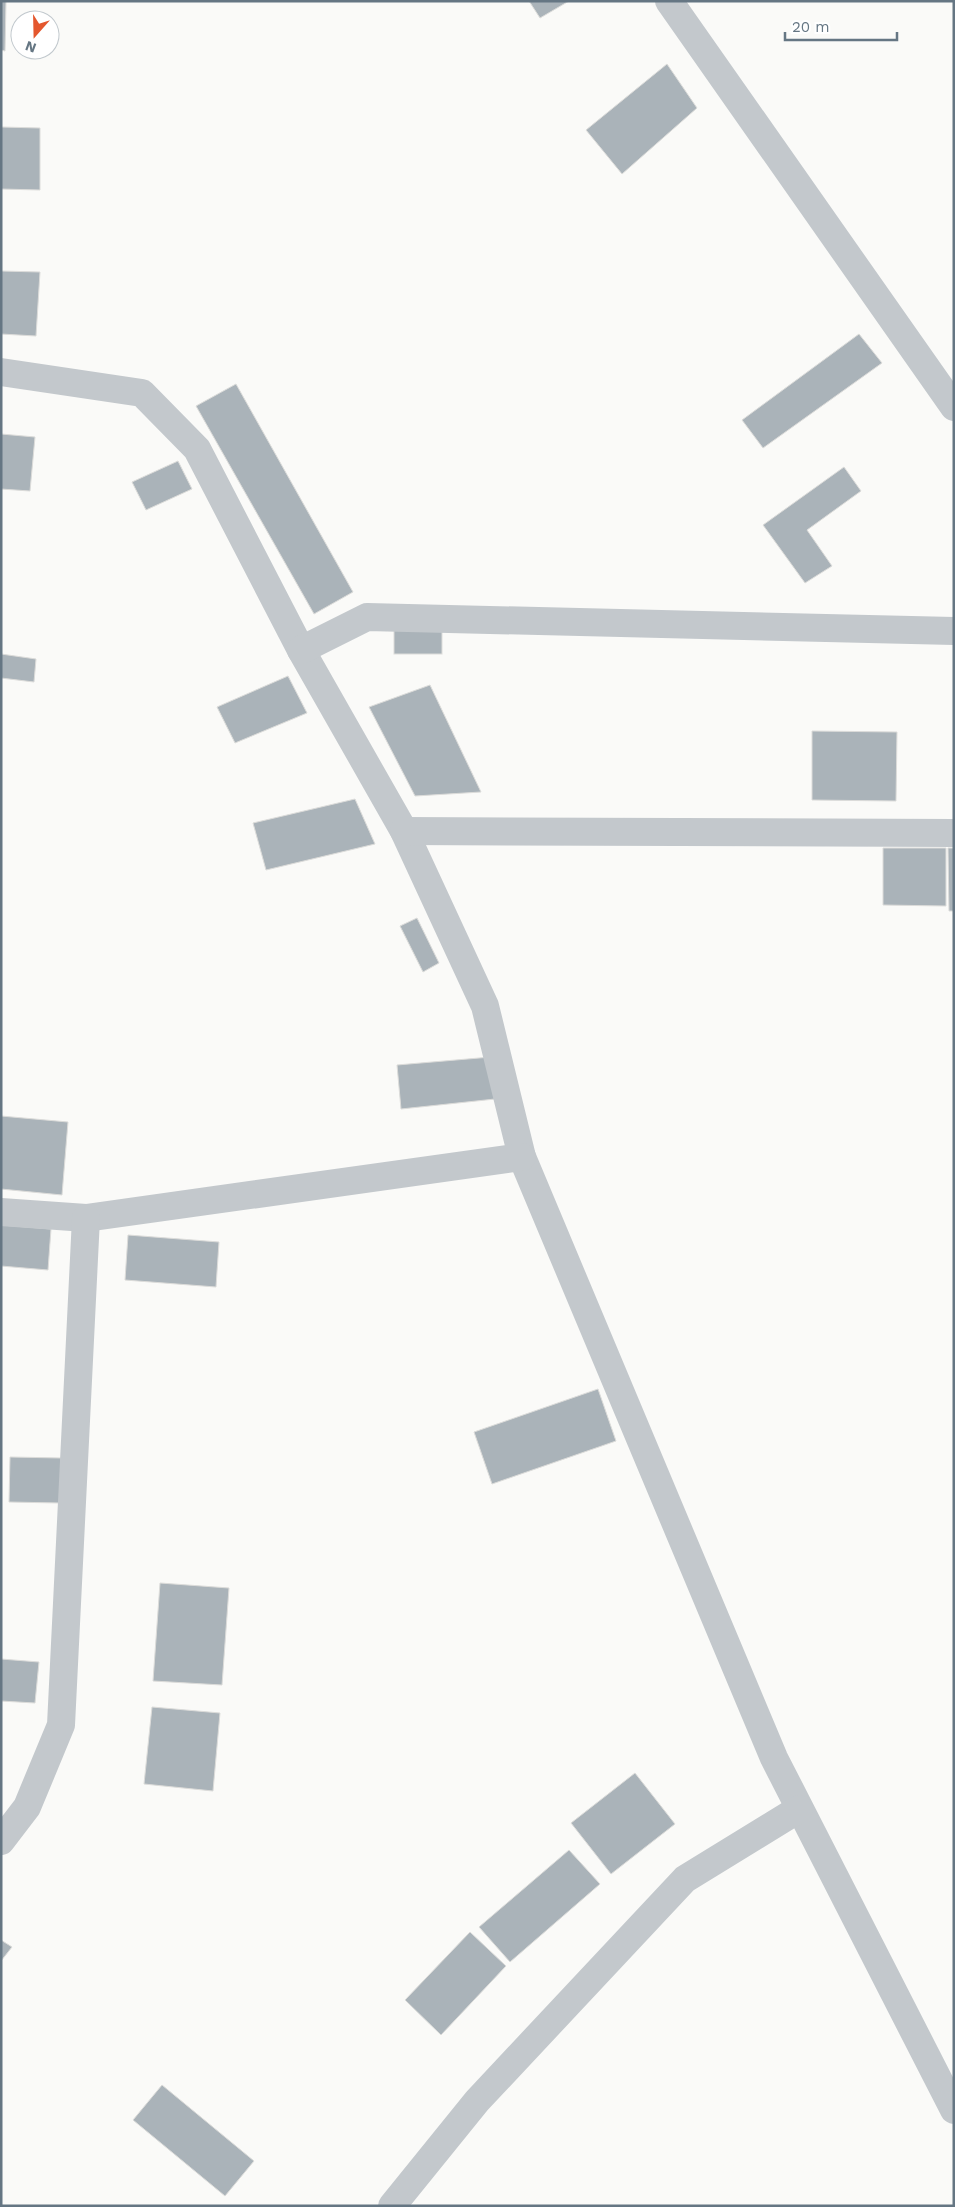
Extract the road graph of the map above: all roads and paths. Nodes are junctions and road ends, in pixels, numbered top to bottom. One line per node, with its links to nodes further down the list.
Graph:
1 (669, 1): 3 (street)
2 (1, 372): 5 (street)
3 (954, 407)
4 (954, 631): 5 (street)
5 (301, 650): 6 (street)
6 (404, 832): 7 (street); 8 (street)
7 (954, 833)
8 (522, 1157): 10 (street); 11 (street)
9 (1, 1212): 10 (street)
10 (86, 1218): 12 (street)
11 (800, 1809): 13 (street); 14 (street)
12 (1, 1841)
13 (954, 2110)
14 (392, 2206)

